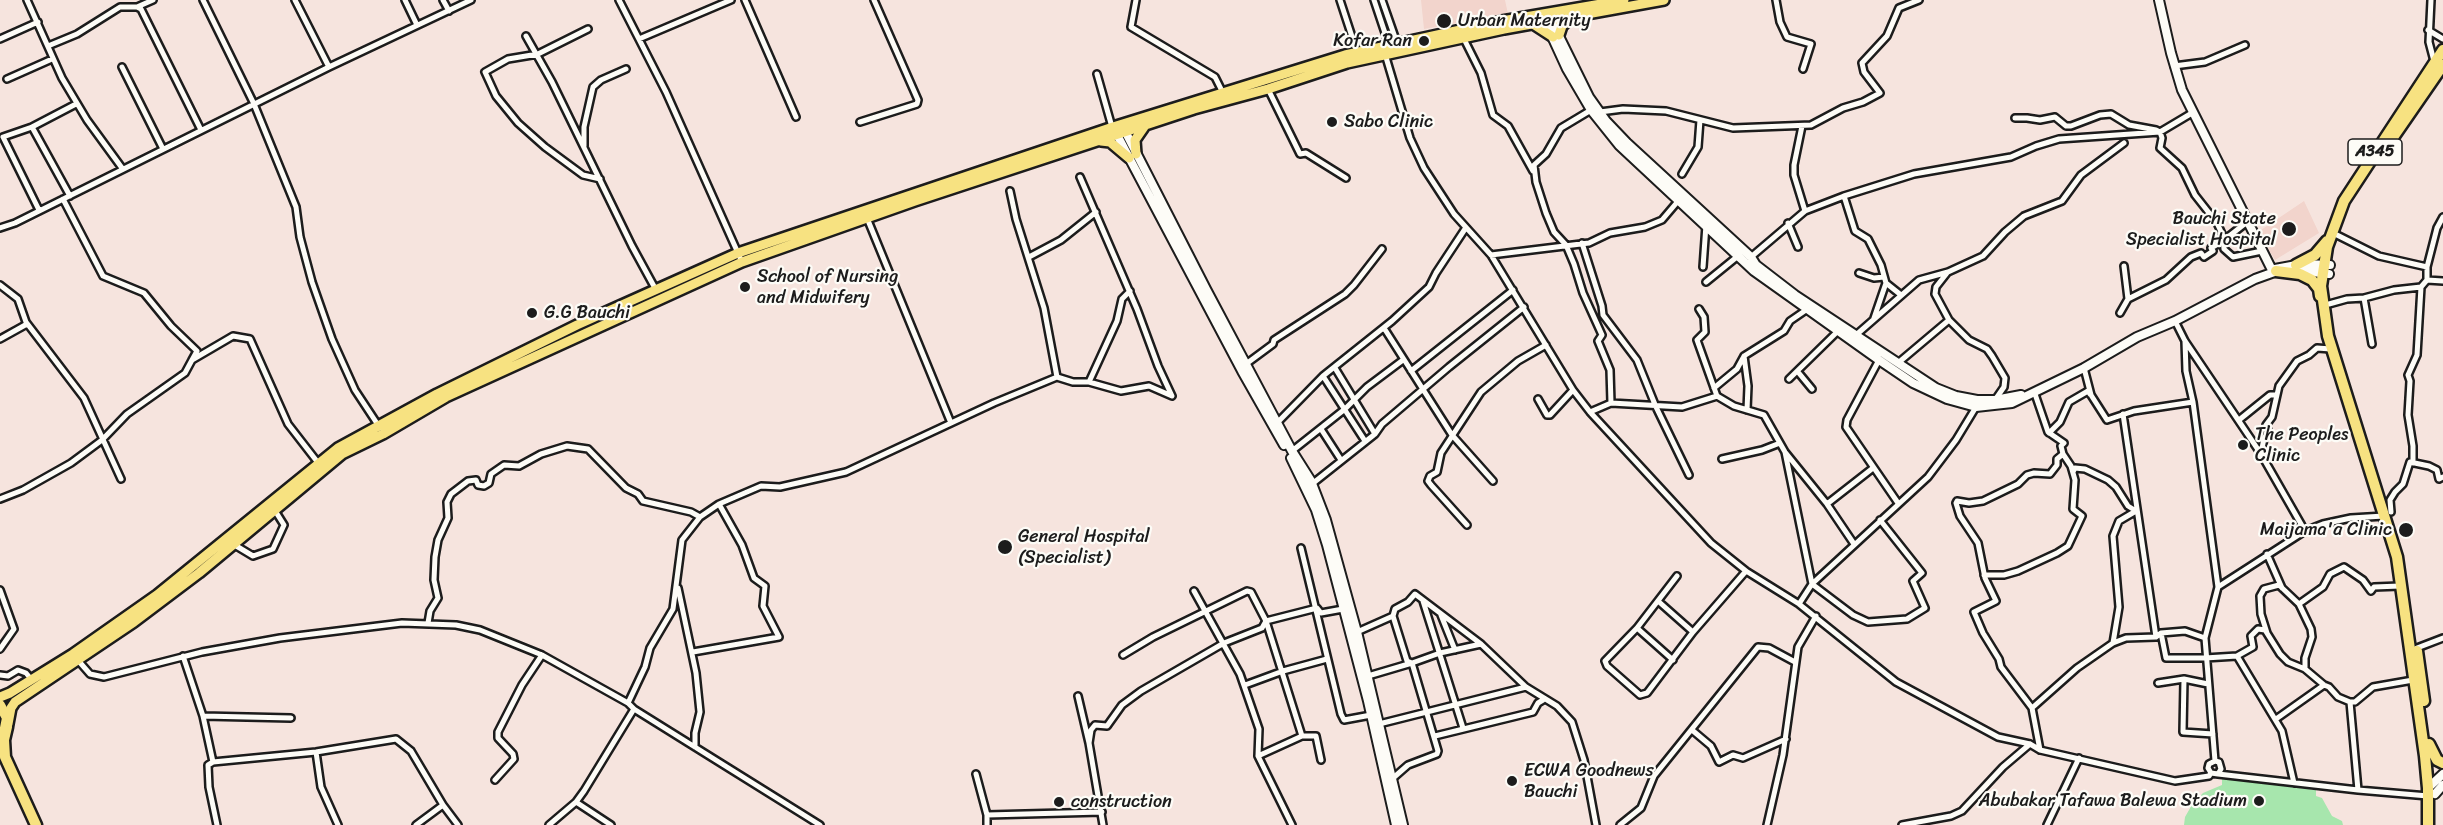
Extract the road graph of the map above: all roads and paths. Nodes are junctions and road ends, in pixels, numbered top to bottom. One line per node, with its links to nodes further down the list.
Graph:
1 (27, 0): 28 (street)
2 (117, 0): 23 (street)
3 (153, 0): 24 (street)
4 (203, 0): 58 (street)
5 (296, 0): 50 (street)
6 (405, 0): 30 (street)
7 (443, 0): 25 (street)
8 (471, 0): 25 (street)
9 (619, 0): 37 (street)
10 (731, 0): 37 (street)
11 (745, 0): 62 (street)
12 (874, 0): 65 (street)
13 (1136, 0): 56 (street)
14 (1340, 0): 43 (street)
15 (1374, 0): 39 (street)
16 (1382, 0): 39 (street)
17 (1624, 0): 26 (main road)
18 (1664, 0): 27 (main road)
19 (1776, 0): 52 (street)
20 (1919, 0): 67 (street)
21 (2160, 0): 48 (street)
22 (2431, 0): 32 (street)
23 (120, 7): 24 (street); 41 (street)
24 (137, 7): 69 (street)
25 (449, 11): 30 (street)
26 (1547, 17): 27 (main road); 29 (main road); 34 (street); 39 (main road)
27 (1573, 17): 34 (main road)
28 (38, 22): 36 (street); 41 (street)
29 (1533, 24): 34 (main road); 35 (main road)
30 (417, 25): 50 (street)
31 (588, 29): 44 (street)
32 (2428, 30): 38 (street); 47 (street)
33 (526, 36): 44 (street)
34 (1556, 36): 59 (street); 60 (street)
35 (1463, 37): 45 (main road); 79 (street)
36 (0, 39)
37 (639, 39): 109 (street)
38 (2443, 39)
39 (1393, 44): 43 (main road)
40 (2245, 45): 48 (street)
41 (48, 46): 46 (street)
42 (2443, 50): 47 (highway, A345)
43 (1358, 52): 56 (main road)
44 (538, 54): 74 (street); 82 (street)
45 (1385, 54): 55 (main road); 98 (street)
46 (52, 59): 54 (street); 57 (street)
47 (2439, 63): 100 (highway, A345)
48 (2174, 66): 61 (street)
49 (122, 67): 75 (street)
50 (329, 67): 58 (street)
51 (626, 69): 74 (street)
52 (1803, 69)
53 (1097, 74): 70 (street)
54 (8, 79)
55 (1268, 88): 66 (main road); 81 (street)
56 (1223, 94): 70 (main road)
57 (76, 104): 68 (street); 77 (street)
58 (254, 104): 69 (street); 186 (street)
59 (1591, 110): 79 (street); 88 (street)
60 (1600, 112): 64 (street); 111 (street)
61 (2192, 112): 71 (street); 94 (street)
62 (796, 117)
63 (2015, 118): 71 (street)
64 (1700, 120): 67 (street); 78 (street)
65 (860, 122)
66 (1146, 125): 70 (main road); 76 (main road)
67 (1802, 126): 90 (street)
68 (32, 127): 85 (street); 89 (street)
69 (201, 129): 75 (street)
70 (1118, 129): 72 (main road); 76 (street); 83 (main road)
71 (2160, 132): 86 (street); 101 (street)
72 (1099, 141): 76 (main road); 83 (main road)
73 (2124, 143): 118 (street)
74 (584, 147): 82 (street)
75 (163, 149): 77 (street)
76 (1133, 156): 154 (street); 239 (street)
77 (122, 168): 85 (street)
78 (1682, 174)
79 (1535, 175): 103 (street)
80 (1080, 177): 91 (street)
81 (1346, 178)
82 (600, 179): 126 (street)
83 (945, 186): 93 (main road); 109 (main road)
84 (1010, 190): 110 (street)
85 (70, 196): 87 (street)
86 (1844, 196): 90 (street); 120 (street)
87 (63, 199): 89 (street); 150 (street)
88 (1678, 200): 96 (street); 102 (street)
89 (39, 210): 97 (street)
90 (1805, 211): 95 (street)
91 (1096, 212): 110 (street); 128 (street)
92 (2443, 217): 99 (street)
93 (867, 218): 109 (main road); 183 (street)
94 (2247, 222): 101 (street); 106 (street)
95 (1788, 224): 104 (street); 111 (street)
96 (1706, 225): 108 (street); 114 (street)
97 (0, 228)
98 (1465, 229): 107 (street); 141 (street)
99 (2440, 229): 115 (street)
100 (2334, 236): 112 (highway); 115 (street); 116 (highway, A345)
101 (2223, 241): 106 (street); 131 (street)
102 (1582, 243): 103 (street); 176 (street)
103 (1566, 245): 107 (street); 175 (street)
104 (1798, 247)
105 (1382, 249): 154 (street)
106 (2262, 251): 117 (street)
107 (1491, 255): 127 (street)
108 (1738, 256): 123 (street); 135 (street)
109 (740, 257): 126 (main road); 186 (main road)
110 (1029, 257): 160 (street)
111 (1751, 257): 143 (street)
112 (2296, 265): 116 (street); 117 (street)
113 (2124, 266): 131 (street)
114 (1703, 267)
115 (2427, 267): 121 (street)
116 (2326, 269): 117 (street); 132 (highway, A345)
117 (2274, 270): 132 (highway); 139 (street); 173 (street)
118 (1948, 272): 129 (street); 138 (street)
119 (1859, 273): 120 (street)
120 (1885, 280): 129 (street); 137 (street)
121 (2427, 280): 122 (street); 125 (street)
122 (2443, 281)
123 (1706, 282)
124 (0, 285): 140 (street)
125 (2421, 286): 130 (street); 199 (street)
126 (656, 290): 186 (main road)
127 (1513, 290): 133 (street); 157 (street)
128 (1130, 291): 162 (street); 162 (street)
129 (1900, 295): 137 (street)
130 (2364, 298): 132 (street); 146 (street)
131 (2128, 299): 136 (street)
132 (2326, 306): 148 (highway, A345); 214 (highway, A345)
133 (1524, 307): 147 (street); 165 (street)
134 (1699, 309): 163 (street)
135 (1806, 310): 142 (street); 149 (street)
136 (2120, 313)
137 (1873, 319): 143 (street)
138 (1949, 320): 153 (street); 173 (street)
139 (2175, 321): 145 (street); 156 (street)
140 (27, 324): 144 (street); 190 (street)
141 (1384, 328): 151 (street); 155 (street)
142 (1837, 332): 152 (street); 158 (street)
143 (1856, 334): 153 (street)
144 (0, 339)
145 (2185, 340): 174 (street); 182 (street)
146 (2372, 344)
147 (1546, 345): 166 (street); 189 (street)
148 (2332, 349): 169 (street); 214 (highway, A345)
149 (1744, 356): 163 (street); 179 (street)
150 (192, 360): 190 (street); 200 (street)
151 (1403, 360): 157 (street); 172 (street)
152 (1878, 360): 177 (street); 201 (street)
153 (1897, 363): 173 (street)
154 (1246, 364): 184 (street)
155 (1335, 368): 159 (street); 172 (street)
156 (2084, 369): 167 (street); 168 (street)
157 (1412, 371): 165 (street)
158 (1798, 372): 161 (street); 164 (street)
159 (1323, 376): 178 (street); 184 (street)
160 (1057, 377): 162 (street); 183 (street)
161 (1789, 379)
162 (1089, 382)
163 (1714, 388): 170 (street)
164 (1812, 389)
165 (1423, 390): 188 (street); 189 (street)
166 (1573, 390): 171 (street); 180 (street)
167 (2035, 394): 177 (street); 187 (street)
168 (2091, 395): 181 (street); 187 (street)
169 (2276, 395): 182 (street); 196 (street)
170 (1717, 396): 176 (street); 179 (street)
171 (1538, 399)
172 (1354, 400): 178 (street); 188 (street)
173 (1995, 400)
174 (2193, 402): 181 (street); 229 (street)
175 (1611, 403): 176 (street); 180 (street)
176 (1656, 407): 203 (street)
177 (1976, 407): 209 (street)
178 (1345, 409): 185 (street); 191 (street)
179 (1747, 410): 192 (street)
180 (1590, 412): 223 (street)
181 (2123, 414): 213 (street)
182 (2239, 420): 196 (street)
183 (951, 423): 210 (street)
184 (1277, 423): 193 (street)
185 (1321, 429): 193 (street); 198 (street)
186 (381, 430): 200 (main road); 212 (main road)
187 (2049, 433): 195 (street)
188 (1375, 434): 191 (street)
189 (1452, 435): 206 (street); 217 (street)
190 (102, 440): 204 (street); 208 (street)
191 (1365, 441): 198 (street)
192 (1780, 443): 194 (street); 197 (street)
193 (1292, 451): 207 (street)
194 (1785, 452): 211 (street); 227 (street)
195 (2063, 454): 202 (street); 224 (street)
196 (2261, 454): 218 (street)
197 (1722, 459)
198 (1341, 460): 207 (street)
199 (2412, 463): 205 (street); 214 (street)
200 (319, 464): 233 (main road)
201 (1873, 468): 209 (street); 211 (street)
202 (2073, 472): 213 (street); 224 (street)
203 (1689, 475)
204 (121, 479)
205 (2442, 480)
206 (1493, 481)
207 (1312, 484): 247 (street)
208 (0, 499)
209 (1898, 503): 216 (street)
210 (719, 504): 215 (street); 259 (street)
211 (1827, 504): 220 (street)
212 (274, 509): 219 (main road); 219 (street)
213 (2136, 511): 249 (street); 254 (street)
214 (2388, 514): 218 (street); 228 (highway, A345); 256 (highway, A345)
215 (700, 517): 226 (street); 245 (street)
216 (1880, 520): 220 (street); 227 (street)
217 (1467, 525)
218 (2305, 531): 222 (street)
219 (233, 544): 233 (main road)
220 (1854, 544): 227 (street)
221 (1301, 548): 238 (street)
222 (2267, 554): 229 (street); 231 (street)
223 (1746, 571): 236 (street); 248 (street)
224 (1984, 575): 290 (street)
225 (1677, 576): 235 (street)
226 (677, 580): 259 (street); 287 (street)
227 (1812, 584): 236 (street)
228 (2402, 586): 237 (street); 277 (highway, A345)
229 (2218, 587): 251 (street)
230 (0, 590): 257 (street)
231 (2282, 590): 237 (street); 250 (street)
232 (1194, 591): 240 (street)
233 (159, 598): 264 (main road)
234 (1423, 600): 241 (street); 242 (street); 260 (street)
235 (1658, 601): 246 (street); 248 (street)
236 (1800, 604): 243 (street)
237 (2299, 604): 271 (street)
238 (1317, 608): 239 (street); 244 (street); 267 (street)
239 (1343, 609): 293 (street)
240 (1206, 611): 244 (street); 253 (street); 262 (street)
241 (1441, 614): 255 (street); 258 (street)
242 (1393, 616): 247 (street); 270 (street)
243 (1816, 616): 269 (street); 307 (street)
244 (1266, 621): 253 (street); 272 (street)
245 (428, 623): 261 (street); 263 (street)
246 (1637, 628): 268 (street); 268 (street)
247 (1357, 632): 274 (street)
248 (1693, 632): 268 (street)
249 (2158, 635): 251 (street); 254 (street); 266 (street)
250 (2269, 637): 265 (street); 271 (street)
251 (2205, 638): 266 (street)
252 (2443, 638): 256 (street)
253 (1224, 643): 280 (street); 306 (street)
254 (2113, 643): 290 (street)
255 (1481, 644): 258 (street); 282 (street)
256 (2416, 648): 308 (highway, A345)
257 (0, 649)
258 (1455, 650): 260 (street)
259 (693, 652): 309 (street)
260 (1440, 653): 270 (street); 288 (street)
261 (542, 655): 287 (street); 325 (street)
262 (1123, 655)
263 (183, 656): 264 (street); 294 (street)
264 (75, 657): 275 (main road); 298 (main road)
265 (2237, 657): 266 (street); 296 (street)
266 (2205, 658): 279 (street)
267 (1327, 659): 272 (street); 293 (street)
268 (1673, 660)
269 (1795, 662): 300 (street); 305 (street)
270 (1412, 663): 274 (street); 292 (street)
271 (2305, 669): 281 (street)
272 (1283, 671): 280 (street); 302 (street)
273 (0, 675): 275 (street)
274 (1368, 675): 297 (street)
275 (31, 679): 284 (main road)
276 (2184, 679): 278 (street); 279 (street); 301 (street)
277 (2413, 680): 286 (street); 327 (highway, A345)
278 (2158, 683)
279 (2208, 684): 301 (street)
280 (1245, 685): 312 (street)
281 (2324, 685): 286 (street); 296 (street)
282 (1526, 687): 285 (street); 288 (street)
283 (1078, 696): 306 (street)
284 (0, 697)
285 (1544, 700): 299 (street); 346 (street)
286 (2350, 702): 328 (street)
287 (628, 703): 291 (street)
288 (1456, 704): 292 (street); 299 (street)
289 (0, 705): 298 (highway)
290 (2032, 708): 310 (street)
291 (634, 709): 309 (street); 329 (street)
292 (1426, 712): 297 (street); 303 (street)
293 (1371, 715): 333 (street)
294 (203, 716): 295 (street); 315 (street)
295 (291, 718)
296 (2276, 719): 326 (street)
297 (1379, 724): 324 (street)
298 (7, 726): 304 (highway); 335 (highway)
299 (1463, 728): 303 (street)
300 (1692, 730): 305 (street); 347 (street)
301 (2213, 734): 318 (street)
302 (1302, 736): 312 (street); 314 (street)
303 (1435, 736): 324 (street)
304 (0, 738)
305 (1786, 739): 348 (street)
306 (1089, 743): 331 (street)
307 (2030, 744): 310 (street); 349 (street)
308 (2429, 744): 316 (highway); 327 (highway, A345)
309 (695, 747): 342 (street)
310 (2040, 750): 313 (street)
311 (316, 752): 315 (street); 330 (street); 337 (street)
312 (1258, 756): 345 (street)
313 (2079, 758): 318 (street); 350 (street)
314 (1322, 760)
315 (213, 762): 336 (street)
316 (2443, 763)
317 (0, 764): 334 (highway)
318 (2211, 766): 319 (street); 321 (street)
319 (2221, 766): 321 (street); 323 (street)
320 (976, 774): 332 (street)
321 (2218, 774): 323 (street)
322 (2443, 774): 327 (street)
323 (2234, 775): 326 (street)
324 (1392, 779): 333 (street)
325 (495, 780)
326 (2294, 783): 328 (street)
327 (2434, 789): 328 (street); 351 (highway, A345); 352 (highway, A345)
328 (2358, 790)
329 (576, 802): 340 (street); 341 (street)
330 (443, 805): 338 (street); 339 (street)
331 (1102, 812): 332 (street); 344 (street)
332 (987, 815): 343 (street)
333 (1402, 824)
334 (29, 825)
335 (36, 825)
336 (217, 825)
337 (338, 825)
338 (416, 825)
339 (458, 825)
340 (549, 825)
341 (611, 825)
342 (820, 825)
343 (987, 825)
344 (1102, 825)
345 (1292, 825)
346 (1596, 825)
347 (1620, 825)
348 (1767, 825)
349 (1902, 825)
350 (2047, 825)
351 (2428, 825)
352 (2435, 825)

